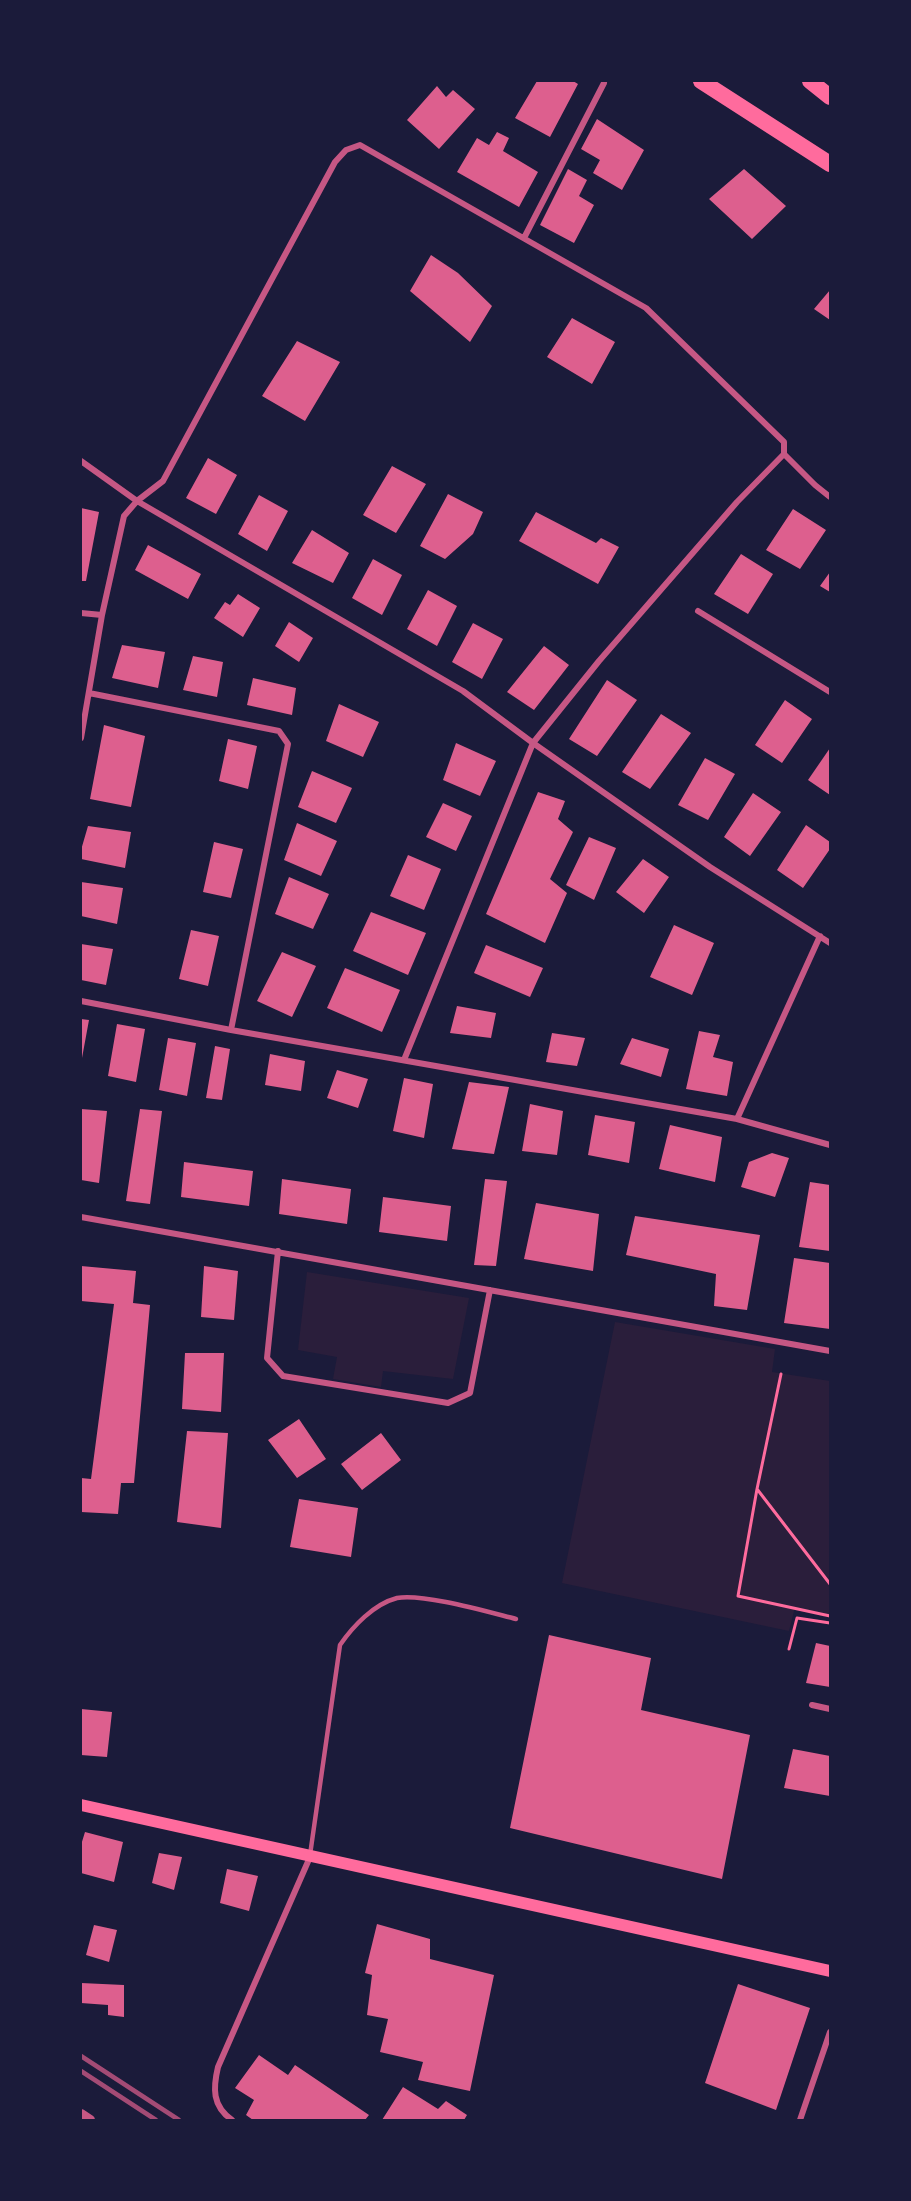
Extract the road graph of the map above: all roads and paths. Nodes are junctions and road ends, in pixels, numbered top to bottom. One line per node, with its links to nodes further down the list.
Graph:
1 (701, 81): 5 (highway)
2 (810, 81): 4 (highway)
3 (604, 82): 6 (street)
4 (830, 97)
5 (830, 164)
6 (524, 238): 7 (street); 10 (street)
7 (784, 453): 9 (street); 17 (street)
8 (81, 461): 10 (street)
9 (830, 497)
10 (137, 501): 13 (street); 17 (street)
11 (699, 611): 14 (street)
12 (81, 613): 13 (street)
13 (102, 615): 15 (street)
14 (830, 692)
15 (89, 693): 16 (street); 21 (street)
16 (81, 738)
17 (533, 743): 18 (street); 22 (street)
18 (820, 936): 19 (street); 23 (street)
19 (830, 943)
20 (81, 1001): 21 (street)
21 (231, 1030): 22 (street)
22 (404, 1060): 23 (street)
23 (737, 1119): 24 (street)
24 (830, 1145)
25 (81, 1217): 26 (street)
26 (278, 1251): 27 (street); 27 (street)
27 (490, 1290): 28 (street)
28 (830, 1351)
29 (782, 1374): 30 (path)
30 (757, 1489): 31 (path); 32 (path)
31 (830, 1584)
32 (830, 1616)
33 (516, 1618): 39 (lane)
34 (830, 1623): 35 (path)
35 (789, 1649)
36 (812, 1706): 37 (street)
37 (830, 1709)
38 (81, 1804): 39 (main road)
39 (310, 1857): 40 (main road); 44 (street)
40 (830, 1971)
41 (830, 2032): 45 (street)
42 (81, 2114): 43 (street)
43 (90, 2120)
44 (232, 2120)
45 (800, 2120)

